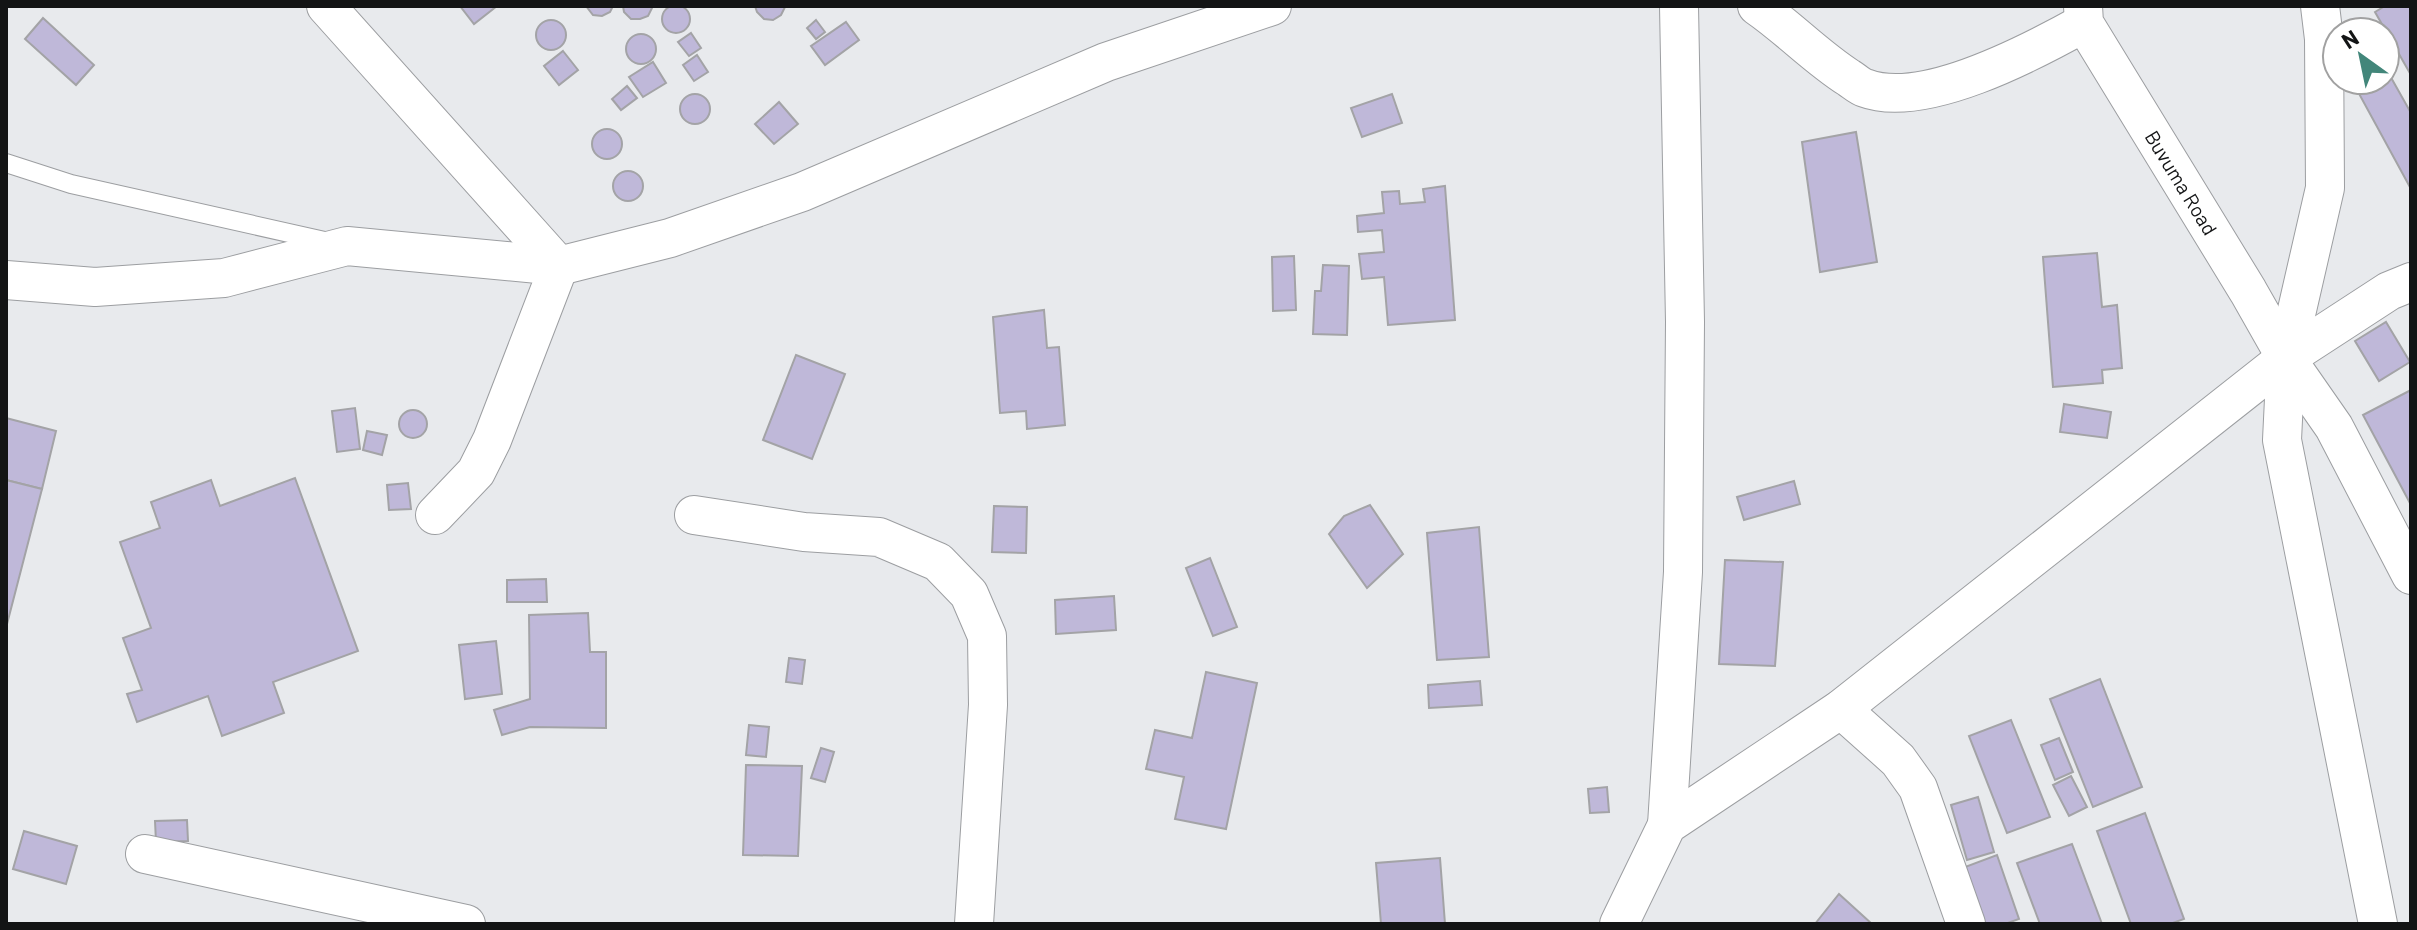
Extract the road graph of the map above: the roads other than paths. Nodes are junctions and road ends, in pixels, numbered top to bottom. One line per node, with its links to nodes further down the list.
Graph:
1 (326, 6): 9 (street)
2 (1272, 6): 9 (street)
3 (1679, 6): 17 (street)
4 (1757, 6): 6 (street)
5 (2320, 6): 12 (street)
6 (2083, 15): 12 (street, Buvuma Road)
7 (6, 163): 8 (lane)
8 (347, 246): 9 (street); 10 (street)
9 (559, 266): 13 (street)
10 (6, 280)
11 (2411, 282): 12 (street)
12 (2286, 358): 15 (street, Buvuma Road); 16 (street); 23 (street)
13 (435, 515)
14 (694, 515): 20 (street)
15 (2411, 575)
16 (1841, 709): 17 (street); 22 (street)
17 (1667, 825): 21 (street)
18 (145, 854): 19 (street)
19 (466, 924)
20 (974, 924)
21 (1619, 924)
22 (1966, 924)
23 (2378, 924)

